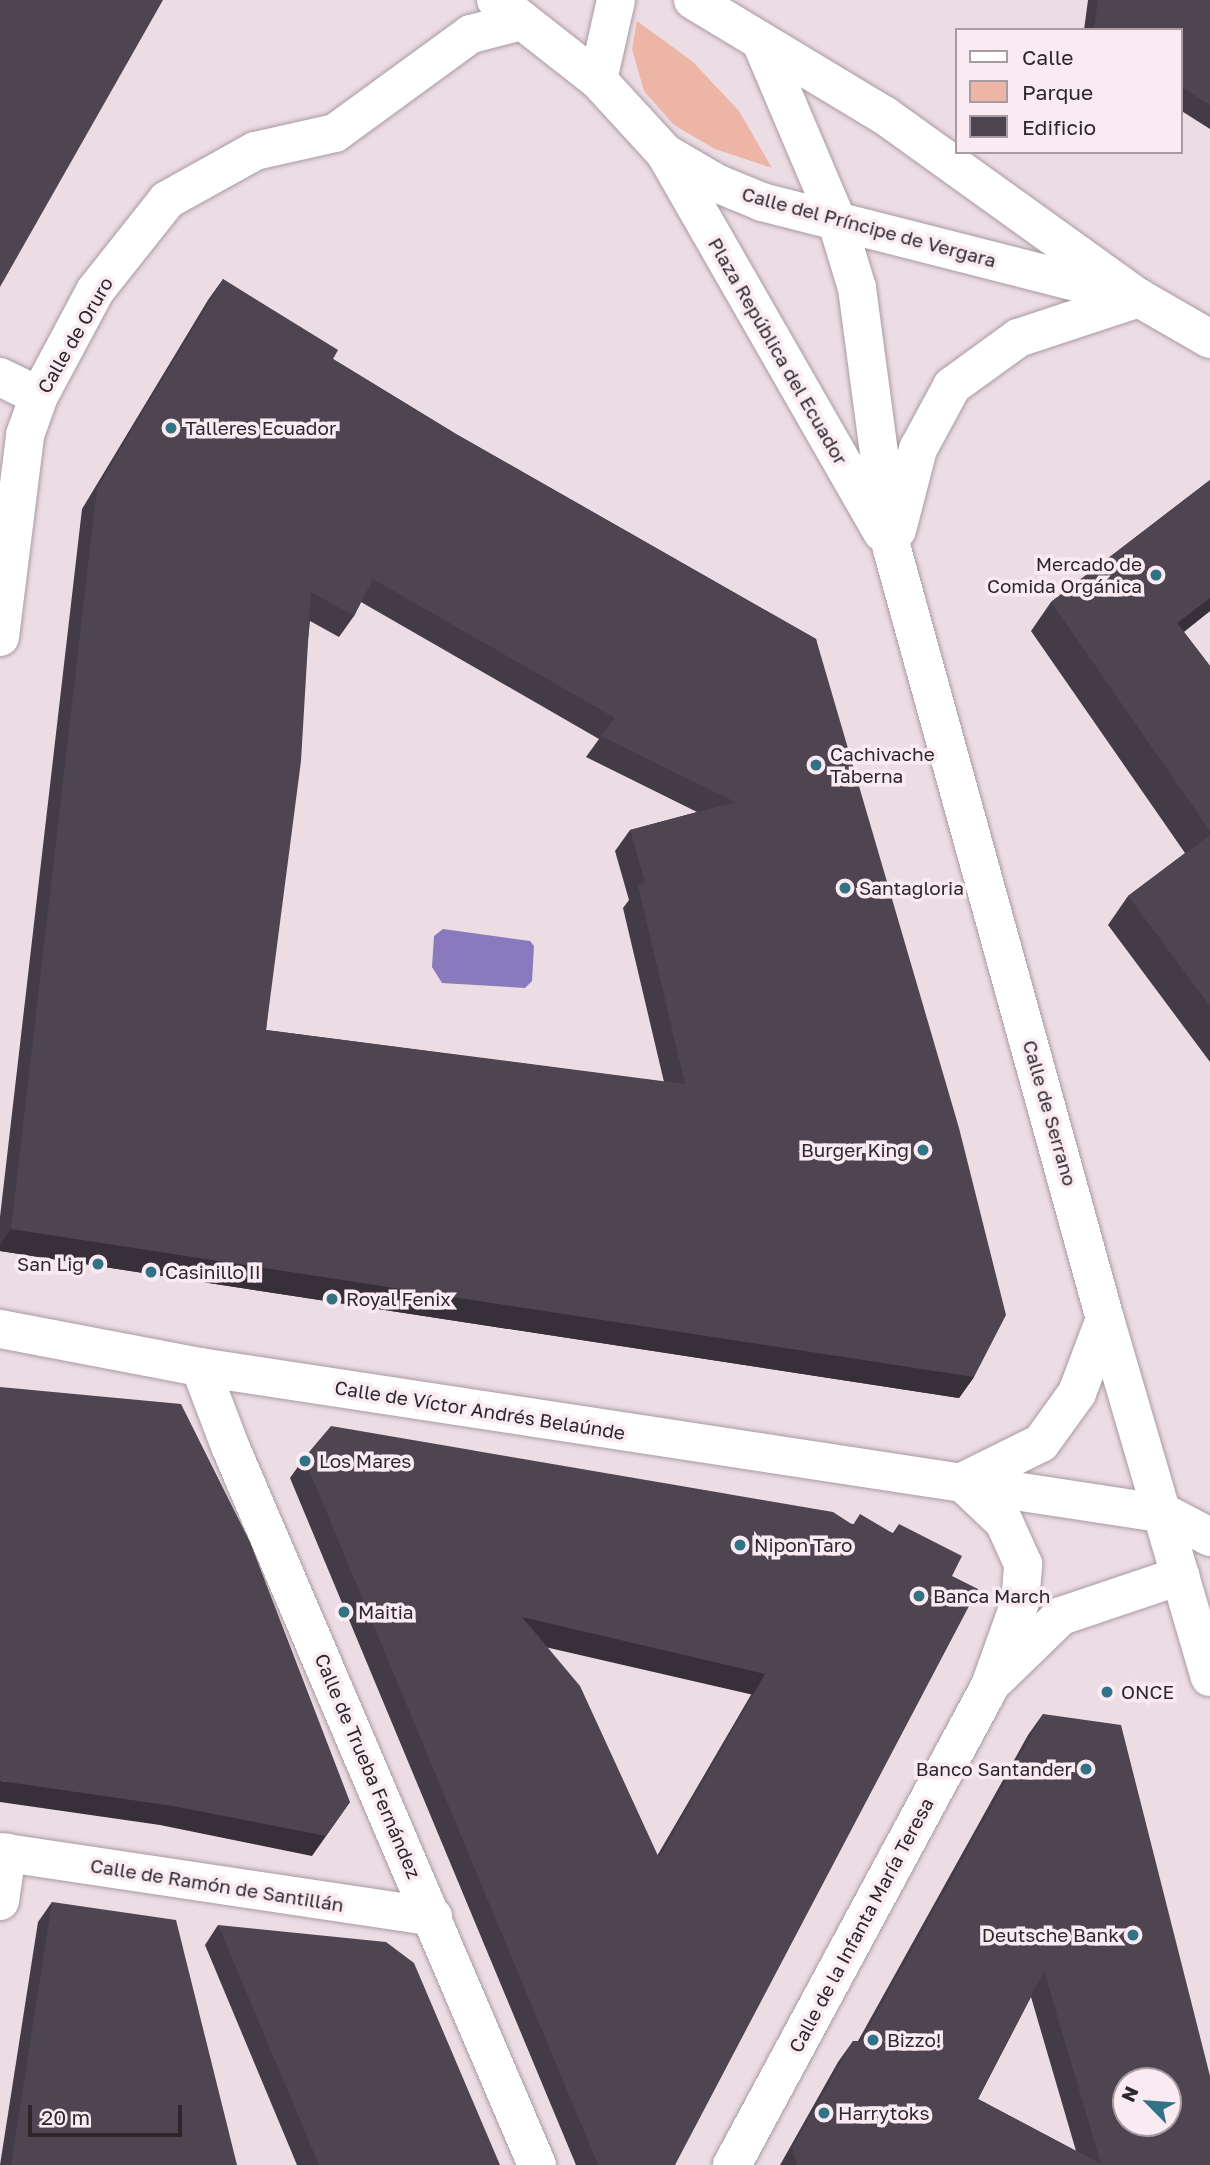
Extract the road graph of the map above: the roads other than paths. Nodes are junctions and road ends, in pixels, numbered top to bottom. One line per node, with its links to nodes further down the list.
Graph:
1 (616, 0): 5 (street)
2 (694, 0): 4 (street, Calle del Príncipe de Vergara)
3 (509, 10): 5 (street, Calle del Príncipe de Vergara); 11 (street, Calle de Oruro)
4 (761, 42): 7 (street, Plaza República del Ecuador); 8 (street, Calle del Príncipe de Vergara)
5 (598, 80): 6 (street, Calle del Príncipe de Vergara)
6 (665, 153): 7 (street, Calle del Príncipe de Vergara); 12 (street, Plaza República del Ecuador)
7 (836, 219): 8 (street, Calle del Príncipe de Vergara); 12 (street, Plaza República del Ecuador)
8 (1139, 298): 9 (street, Calle del Príncipe de Vergara); 12 (street)
9 (1210, 339)
10 (0, 377): 11 (street)
11 (39, 396): 13 (street, Calle de Oruro)
12 (892, 549): 14 (street, Calle de Serrano)
13 (0, 636)
14 (1105, 1319): 17 (street); 18 (street, Calle de Serrano)
15 (0, 1329): 16 (street, Calle de Víctor Andrés Belaúnde)
16 (200, 1367): 17 (street, Calle de Víctor Andrés Belaúnde); 25 (street, Calle de Trueba Fernández)
17 (962, 1482): 18 (street, Calle de Víctor Andrés Belaúnde); 22 (street, Calle de la Infanta María Teresa)
18 (1166, 1514): 19 (street, Calle de Víctor Andrés Belaúnde); 20 (street, Calle de Serrano)
19 (1210, 1537)
20 (1180, 1576): 21 (street, Calle de Serrano); 22 (street, Calle de la Infanta María Teresa)
21 (1210, 1677)
22 (990, 1686): 27 (street, Calle de la Infanta María Teresa)
23 (3, 1852): 24 (street); 25 (street, Calle de Ramón de Santillán)
24 (0, 1901)
25 (433, 1917): 26 (street, Calle de Trueba Fernández)
26 (537, 2165)
27 (732, 2165)

